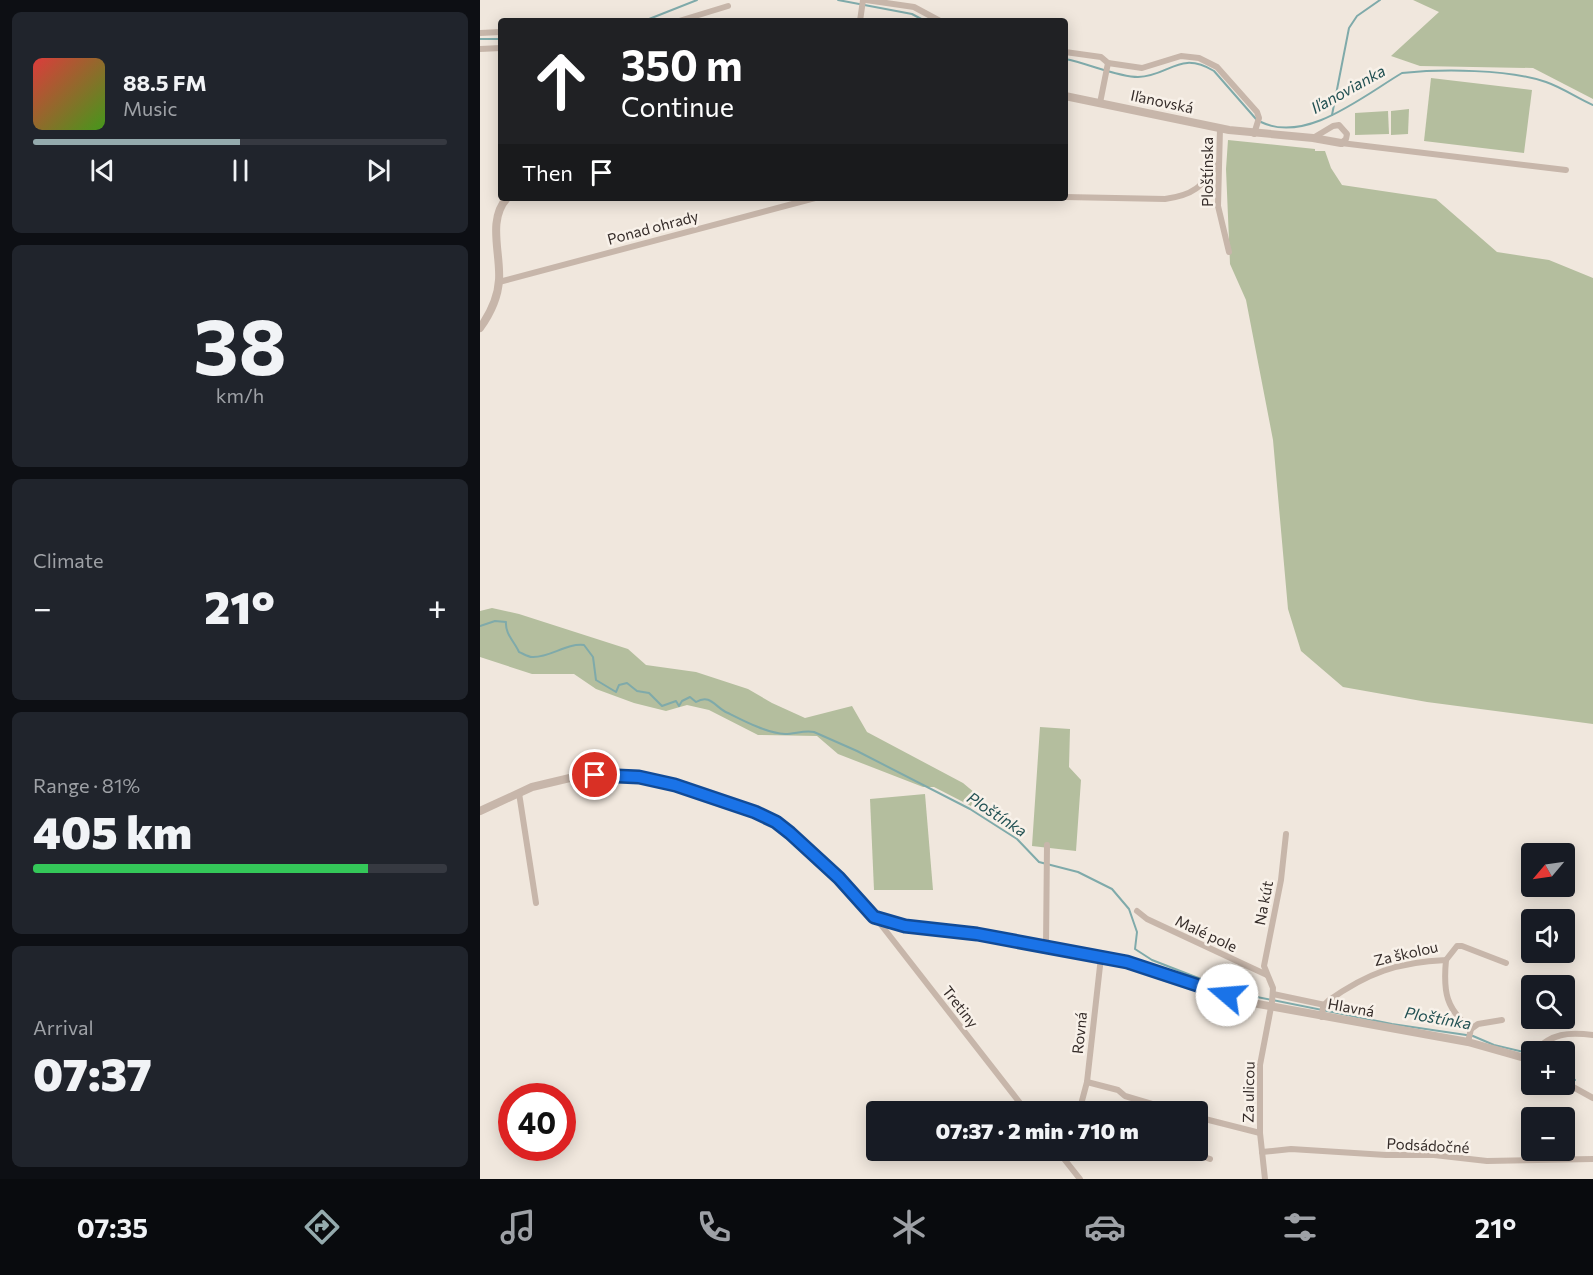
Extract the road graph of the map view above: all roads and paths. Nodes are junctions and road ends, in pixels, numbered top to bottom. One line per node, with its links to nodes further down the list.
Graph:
1 (863, 3): 4 (street); 5 (street)
2 (728, 6): 3 (street)
3 (689, 18)
4 (860, 18)
5 (934, 18)
6 (480, 33): 7 (street)
7 (498, 40)
8 (498, 40): 9 (street)
9 (480, 49)
10 (1068, 52): 11 (street)
11 (1107, 67): 13 (street); 15 (street)
12 (1068, 97): 13 (street, Iľanovská)
13 (1100, 103): 14 (street, Iľanovská)
14 (1220, 128): 15 (street, Iľanovská); 18 (street, Ploštínska)
15 (1254, 134): 16 (street, Iľanovská)
16 (1313, 138): 17 (street, Iľanovská); 17 (street)
17 (1341, 143): 19 (street)
18 (1218, 164): 20 (street); 23 (street, Ploštínska)
19 (1566, 170)
20 (1068, 197)
21 (505, 201): 24 (street)
22 (803, 201): 24 (street, Ponad ohrady)
23 (1229, 252)
24 (499, 282): 25 (street)
25 (480, 328)
26 (519, 793): 27 (street); 30 (street); 32 (street)
27 (480, 811)
28 (1286, 834): 37 (street, Na kút)
29 (1047, 845): 33 (street)
30 (536, 903)
31 (1137, 911): 37 (street, Malé pole)
32 (874, 917): 33 (street); 48 (street, Tretiny)
33 (1046, 946): 34 (street)
34 (1101, 957): 38 (street); 45 (street, Rovná)
35 (1446, 960): 36 (street, Za školou); 39 (street, Za školou); 42 (street)
36 (1506, 963)
37 (1267, 975): 38 (street, Na kút)
38 (1272, 1000): 39 (street); 39 (street, Hlavná); 52 (street, Za ulicou)
39 (1323, 1010): 42 (street, Hlavná)
40 (1502, 1020): 42 (street)
41 (1593, 1035): 43 (street)
42 (1469, 1036): 44 (street, Hlavná)
43 (1547, 1041)
44 (1521, 1053)
45 (1087, 1082): 49 (street, Rovná); 50 (street)
46 (1575, 1088): 47 (street)
47 (1593, 1098)
48 (1018, 1101)
49 (1082, 1101)
50 (1142, 1101)
51 (1208, 1120): 52 (street)
52 (1260, 1133): 53 (street, Za ulicou)
53 (1262, 1152): 54 (street, Podsádočné); 57 (street, Za ulicou)
54 (1593, 1159)
55 (1065, 1161): 56 (street)
56 (1080, 1179)
57 (1265, 1179)

